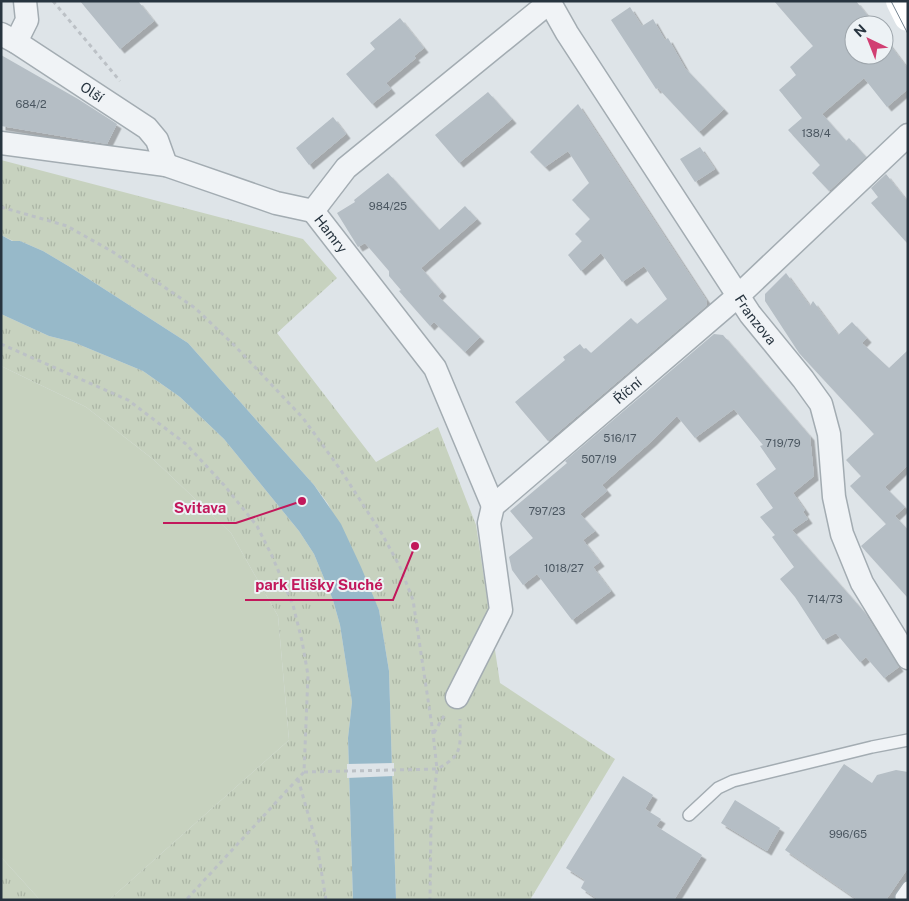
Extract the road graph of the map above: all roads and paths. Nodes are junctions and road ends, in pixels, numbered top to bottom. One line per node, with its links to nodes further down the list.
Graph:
1 (25, 1): 6 (street)
2 (53, 1): 7 (path)
3 (900, 1): 5 (main road)
4 (550, 2): 12 (street, Hamry); 13 (street, Franzova)
5 (908, 17)
6 (8, 38): 10 (street, Olší)
7 (125, 87)
8 (908, 135): 13 (street, Říční)
9 (1, 143): 10 (street)
10 (166, 165): 12 (street)
11 (1, 207): 19 (path)
12 (312, 211): 15 (street, Hamry)
13 (739, 295): 15 (street, Říční); 16 (street, Franzova)
14 (1, 344): 20 (path)
15 (493, 506): 17 (street)
16 (908, 658)
17 (457, 697): 19 (path)
18 (908, 740): 22 (lane)
19 (437, 769): 20 (path); 27 (path)
20 (304, 772): 21 (path)
21 (298, 778): 25 (path); 26 (path)
22 (689, 816)
23 (908, 887): 24 (lane)
24 (901, 897)
25 (186, 900)
26 (326, 900)
27 (430, 900)

